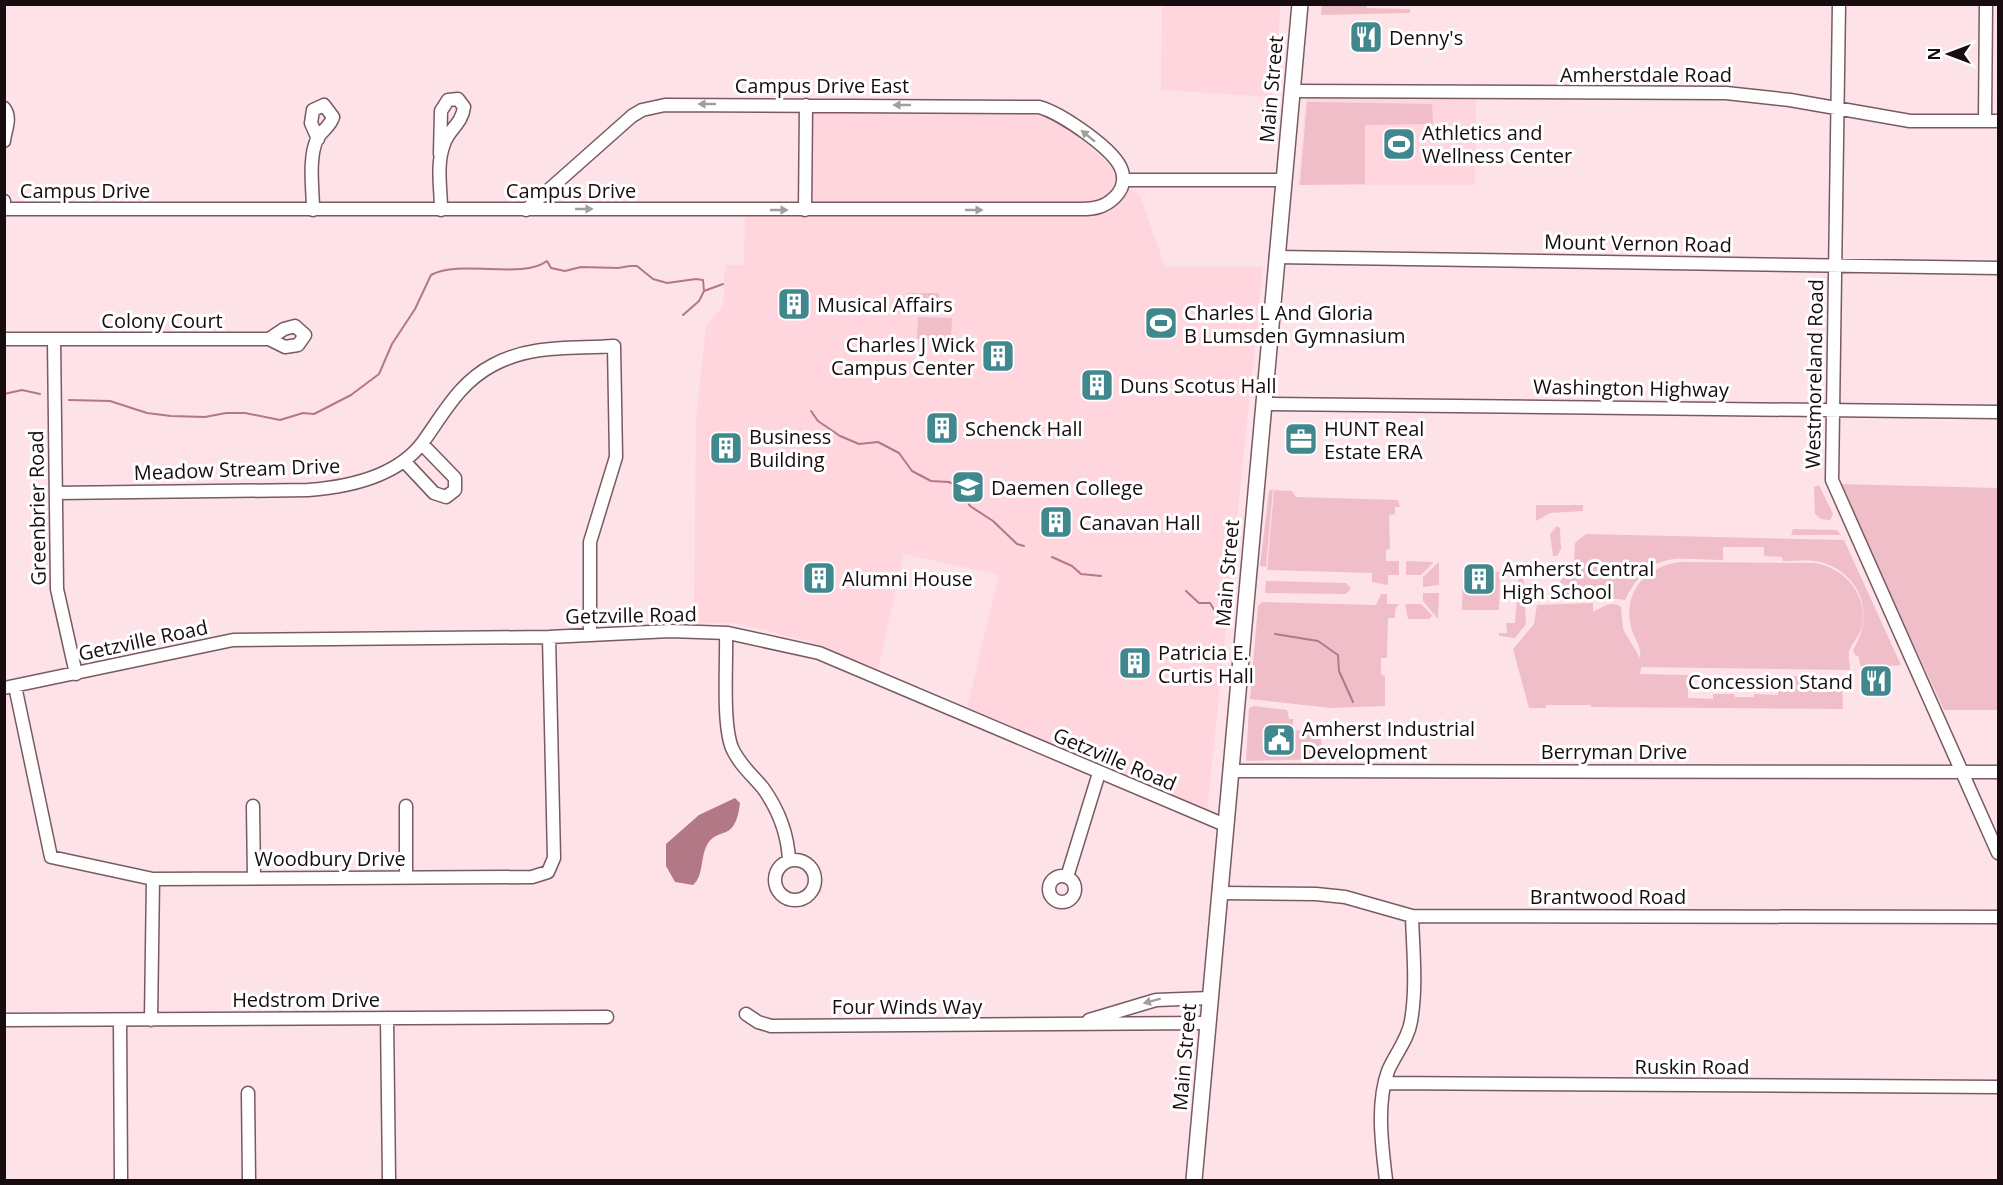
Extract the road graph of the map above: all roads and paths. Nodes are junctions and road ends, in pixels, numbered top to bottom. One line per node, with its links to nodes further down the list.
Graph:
1 (1300, 4): 4 (main road, Main Street)
2 (1839, 4): 6 (street, Westmoreland Road)
3 (1986, 4): 8 (street)
4 (1292, 91): 6 (street, Amherstdale Road); 14 (main road, Main Street)
5 (806, 105): 13 (street, Campus Drive East, one-way to 5); 19 (street, Campus Drive East, one-way to 19); 20 (street)
6 (1836, 107): 8 (street, Amherstdale Road); 22 (street, Westmoreland Road)
7 (4, 108): 11 (street)
8 (1985, 121): 9 (street, Amherstdale Road)
9 (1998, 121)
10 (318, 139): 17 (street)
11 (4, 141)
12 (440, 154): 18 (street)
13 (1124, 180): 14 (street); 20 (street, Campus Drive, one-way to 13)
14 (1283, 180): 21 (main road, Main Street)
15 (4, 201): 16 (street)
16 (4, 209): 17 (street, Campus Drive)
17 (313, 210): 18 (street, Campus Drive)
18 (441, 210): 19 (street, Campus Drive)
19 (526, 210): 20 (street, Campus Drive, one-way to 20)
20 (805, 210)
21 (1276, 257): 22 (street, Mount Vernon Road); 27 (main road, Main Street)
22 (1835, 265): 23 (street, Mount Vernon Road); 28 (street, Westmoreland Road)
23 (1998, 268)
24 (4, 339): 25 (street, Colony Court)
25 (54, 339): 26 (street, Colony Court); 32 (street, Greenbrier Road)
26 (269, 339)
27 (1263, 404): 28 (street, Washington Highway); 38 (main road, Main Street)
28 (1833, 410): 29 (street, Washington Highway); 39 (street, Westmoreland Road)
29 (1998, 412)
30 (422, 444): 31 (street, Meadow Stream Drive); 31 (street); 34 (street, Meadow Stream Drive)
31 (404, 461): 32 (street, Meadow Stream Drive)
32 (56, 493): 36 (street, Greenbrier Road)
33 (726, 633): 34 (street, Getzville Road); 41 (street, Getzville Road); 46 (street)
34 (590, 635): 35 (street, Getzville Road)
35 (549, 637): 36 (street, Getzville Road); 47 (street, Woodbury Drive)
36 (76, 674): 37 (street, Getzville Road)
37 (10, 687): 50 (street, Woodbury Drive)
38 (1230, 771): 39 (street, Berryman Drive); 44 (main road, Main Street)
39 (1963, 772): 40 (street, Berryman Drive); 45 (street, Westmoreland Road)
40 (1998, 772)
41 (1099, 773): 44 (street, Getzville Road); 48 (street)
42 (254, 806): 49 (street)
43 (406, 806): 47 (street)
44 (1226, 825): 51 (main road, Main Street)
45 (1998, 853)
46 (789, 861)
47 (406, 877): 49 (street, Woodbury Drive)
48 (1066, 877)
49 (254, 878): 50 (street, Woodbury Drive)
50 (153, 879): 60 (street)
51 (1220, 893): 52 (street, Brantwood Road); 54 (main road, Main Street)
52 (1412, 916): 53 (street, Brantwood Road); 63 (street)
53 (1998, 917)
54 (1210, 998): 61 (main road, Main Street); 62 (street, Four Winds Way, one-way to 62)
55 (746, 1014): 62 (street, Four Winds Way)
56 (607, 1017): 57 (street, Hedstrom Drive)
57 (387, 1018): 60 (street, Hedstrom Drive); 68 (street)
58 (4, 1020): 59 (street, Hedstrom Drive)
59 (120, 1020): 60 (street, Hedstrom Drive); 66 (street)
60 (151, 1020)
61 (1208, 1023): 62 (street, Four Winds Way); 69 (main road, Main Street)
62 (1070, 1024)
63 (1385, 1083): 64 (street, Ruskin Road); 70 (street)
64 (1998, 1087)
65 (249, 1093): 67 (street)
66 (122, 1180)
67 (249, 1180)
68 (388, 1180)
69 (1194, 1180)
70 (1386, 1180)

